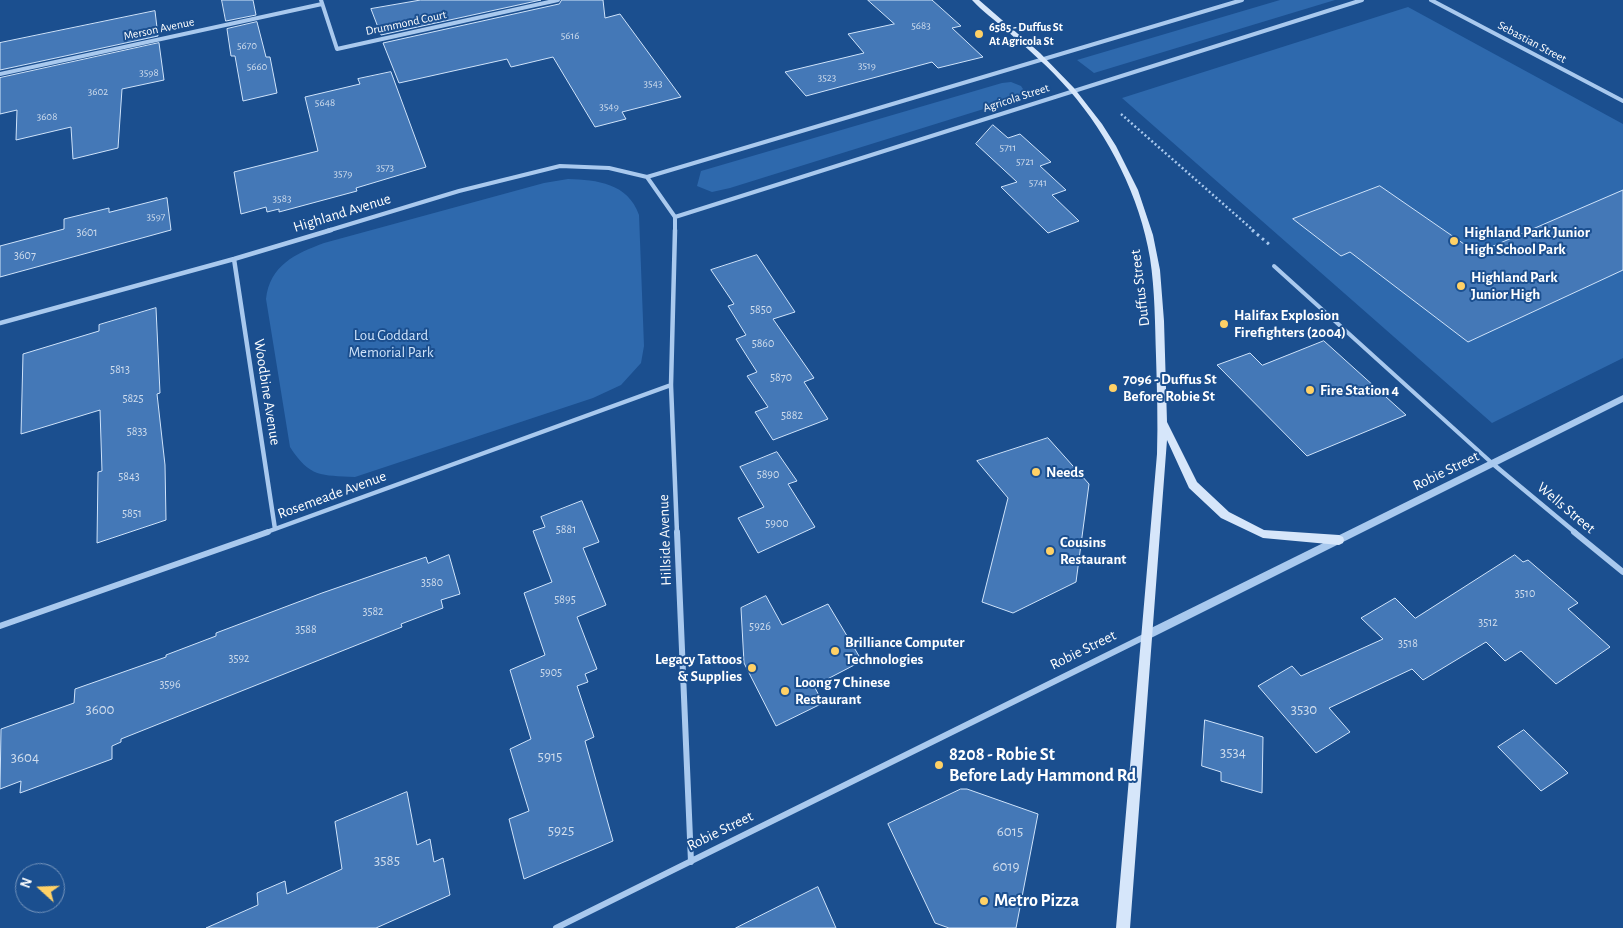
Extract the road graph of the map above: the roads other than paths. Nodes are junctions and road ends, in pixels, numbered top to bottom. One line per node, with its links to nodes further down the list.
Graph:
1 (558, 0): 6 (street, Drummond Court)
2 (975, 0): 7 (main road, Duffus Street)
3 (1242, 0): 7 (street, Agricola Street)
4 (1362, 0): 9 (street, Agricola Street)
5 (1431, 0): 10 (street, Sebastian Street)
6 (321, 2): 8 (street, Merson Avenue)
7 (1044, 59): 9 (main road, Duffus Street); 11 (street, Agricola Street)
8 (0, 74)
9 (1073, 91): 12 (street, Agricola Street); 18 (main road, Duffus Street)
10 (1623, 101)
11 (647, 177): 12 (street); 13 (street, Highland Avenue)
12 (675, 217): 16 (street, Hillside Avenue)
13 (234, 259): 15 (street, Highland Avenue); 20 (street, Woodbine Avenue)
14 (1274, 266): 19 (lane)
15 (0, 323)
16 (671, 385): 20 (street, Rosemeade Avenue); 25 (street, Hillside Avenue)
17 (1623, 398): 19 (street, Robie Street)
18 (1164, 422): 21 (main road); 24 (main road, Duffus Street)
19 (1493, 464): 21 (street, Robie Street); 22 (street, Wells Street)
20 (275, 529): 23 (street, Rosemeade Avenue)
21 (1339, 540): 24 (street, Robie Street)
22 (1623, 572)
23 (0, 626)
24 (1147, 636): 25 (street, Robie Street); 27 (main road, Duffus Street)
25 (691, 862): 26 (street, Robie Street)
26 (556, 928)
27 (1122, 928)

